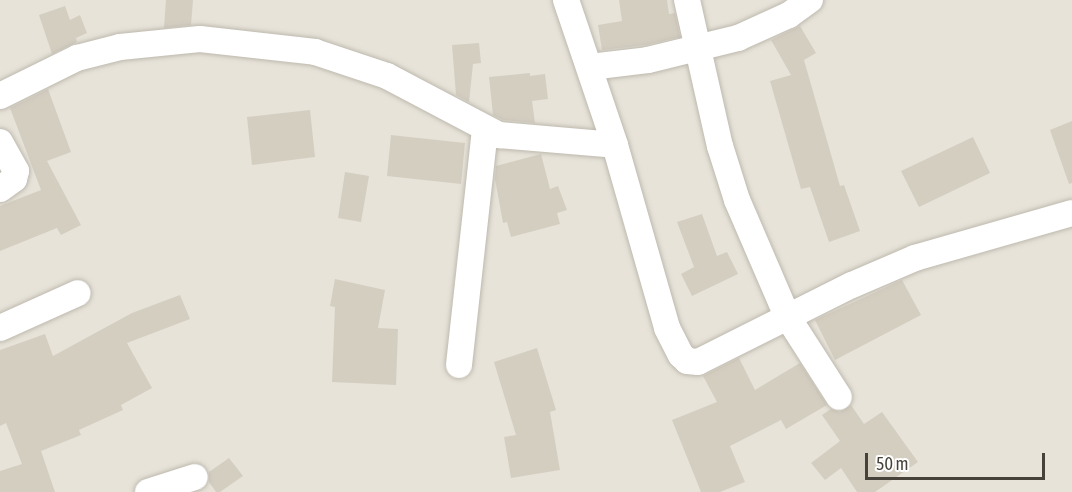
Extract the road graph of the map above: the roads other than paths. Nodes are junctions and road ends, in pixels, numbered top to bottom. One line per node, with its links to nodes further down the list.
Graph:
1 (566, 0): 5 (street)
2 (687, 0): 4 (street)
3 (810, 0): 4 (street)
4 (698, 48): 5 (street); 13 (street)
5 (590, 67): 9 (street)
6 (0, 96): 7 (street)
7 (485, 129): 9 (street); 15 (street)
8 (0, 142): 10 (street)
9 (615, 145): 13 (street)
10 (0, 189)
11 (1072, 213): 13 (street)
12 (78, 293): 14 (street)
13 (787, 316): 16 (street)
14 (0, 328)
15 (459, 365)
16 (839, 397)
17 (195, 477): 18 (street)
18 (148, 492)

